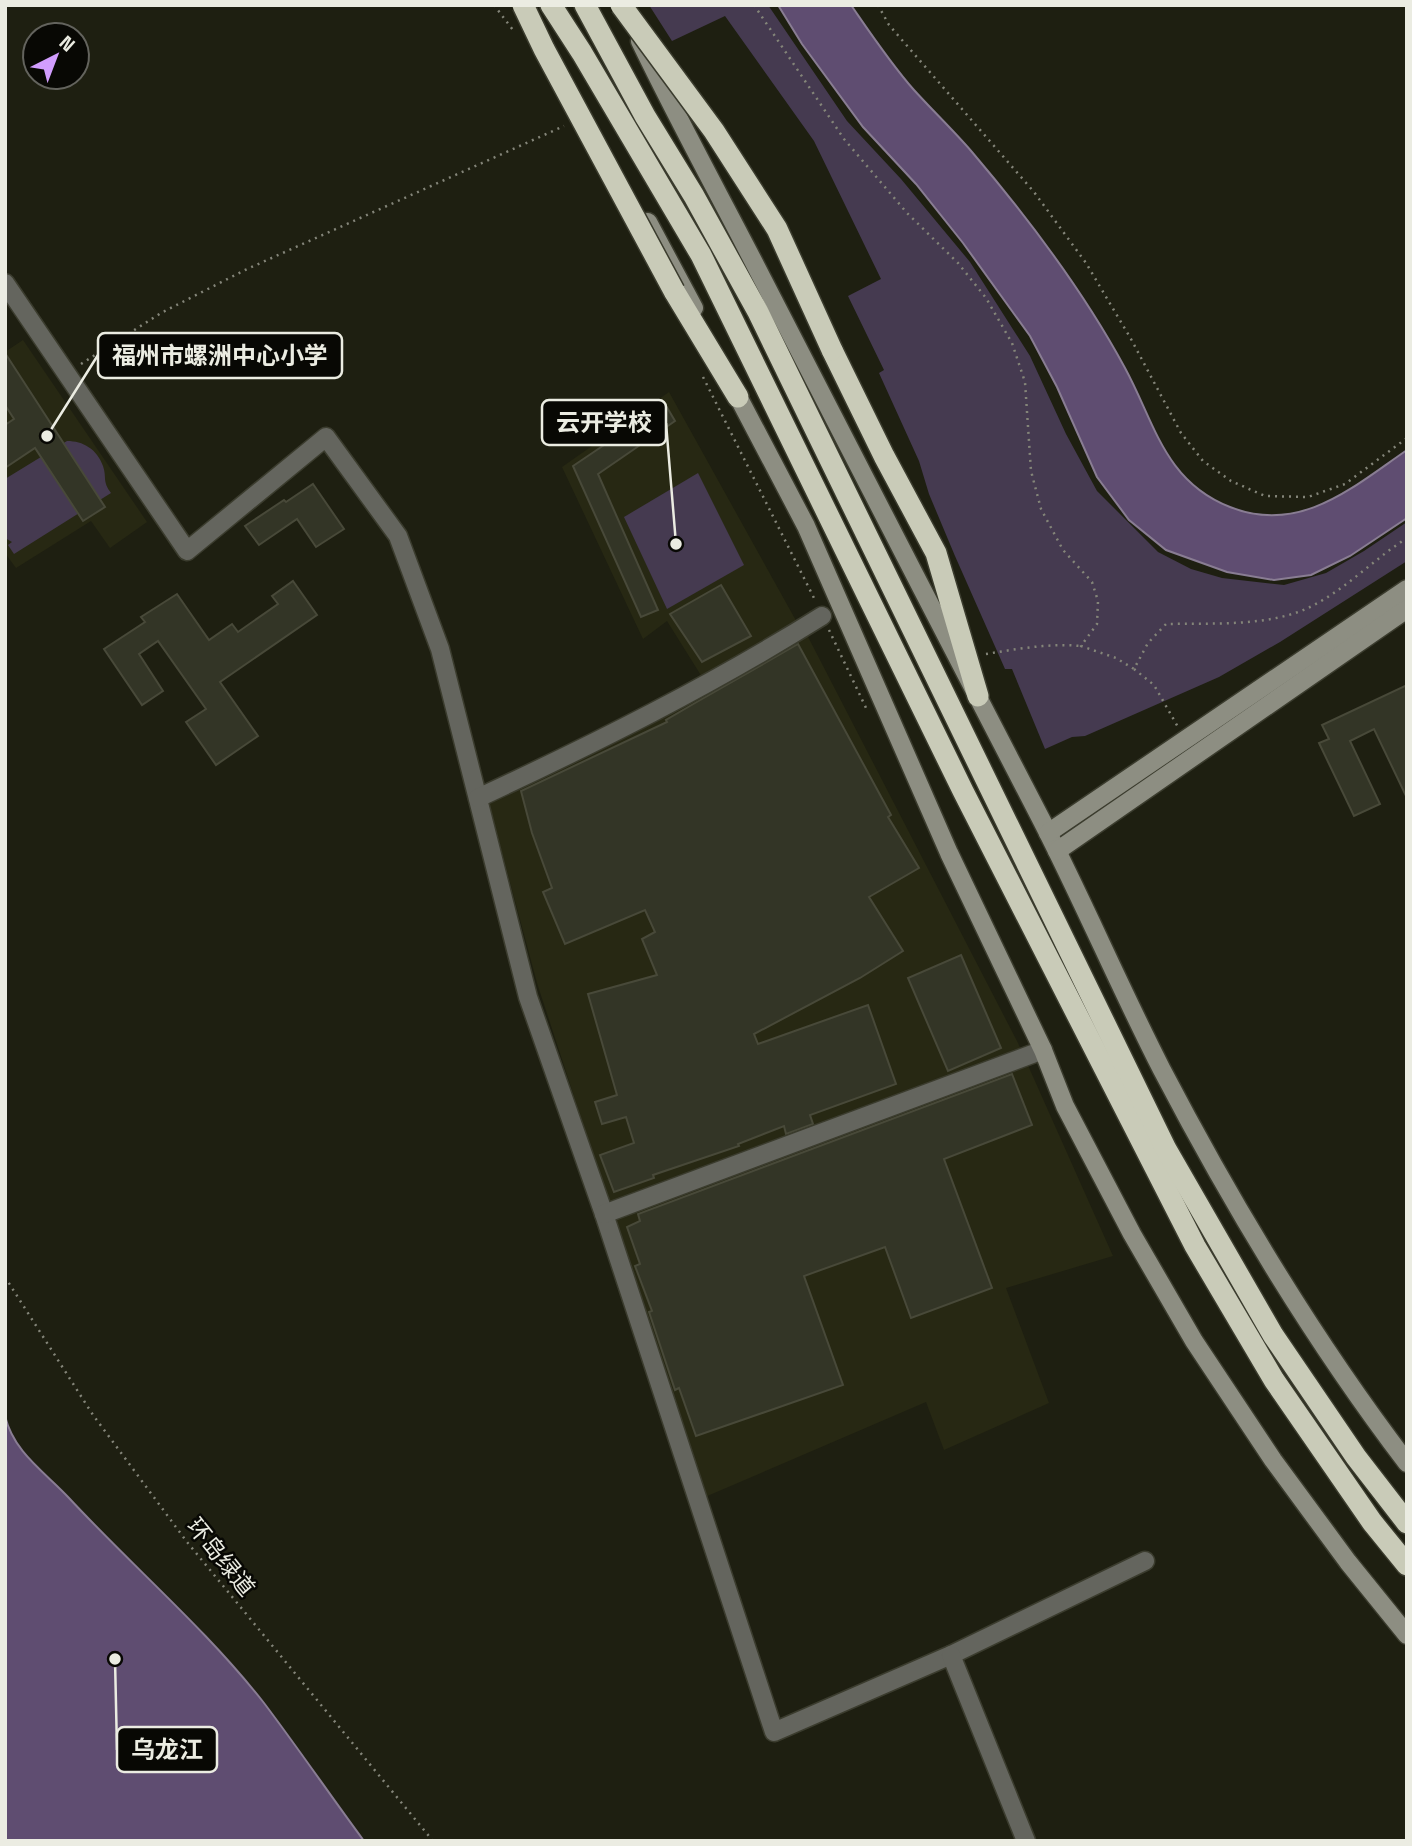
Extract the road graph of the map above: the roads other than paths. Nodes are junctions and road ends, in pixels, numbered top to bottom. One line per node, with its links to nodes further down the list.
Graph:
1 (521, 5): 6 (highway, bridge); 6 (main road)
2 (551, 5): 19 (highway)
3 (585, 5): 17 (highway)
4 (621, 5): 10 (main road); 10 (highway, bridge)
5 (5, 283): 11 (street)
6 (738, 397): 14 (main road)
7 (1407, 589): 12 (main road)
8 (1407, 609): 13 (main road)
9 (822, 616): 11 (street)
10 (978, 696): 12 (main road)
11 (478, 798): 15 (street)
12 (1048, 833): 13 (main road)
13 (1057, 850): 16 (main road)
14 (1043, 1050): 15 (street); 20 (main road)
15 (604, 1214): 21 (street)
16 (1407, 1463)
17 (1407, 1523)
18 (1144, 1561): 21 (street)
19 (1407, 1565)
20 (1407, 1635)
21 (951, 1655): 22 (street)
22 (1026, 1841)

